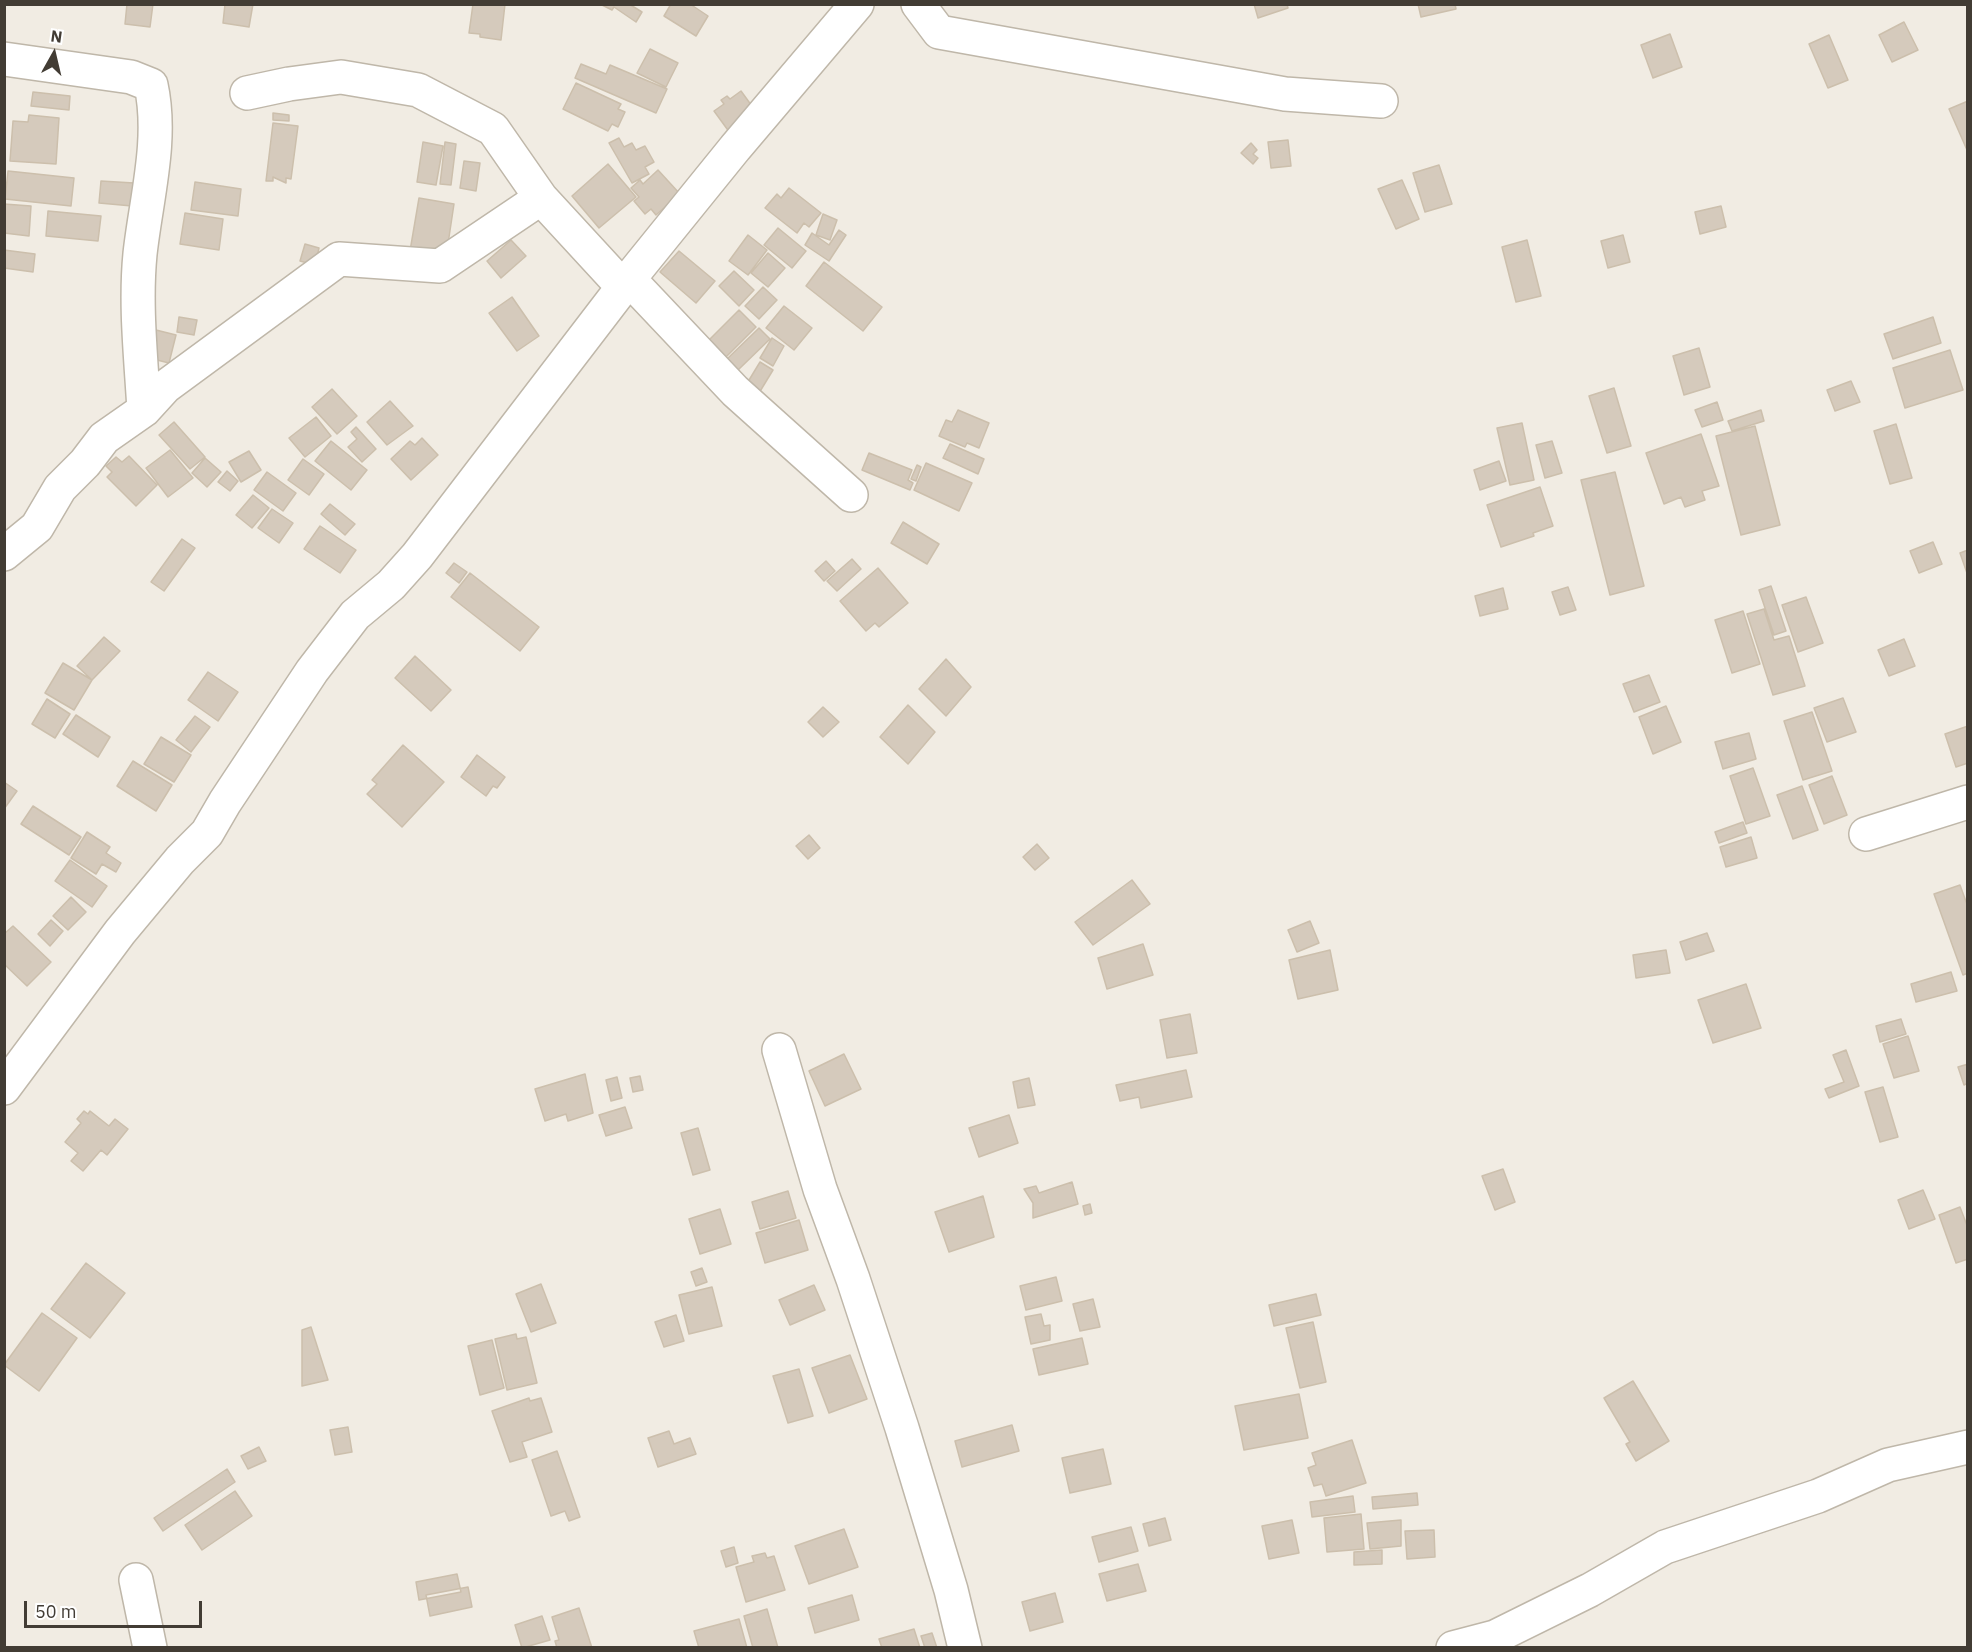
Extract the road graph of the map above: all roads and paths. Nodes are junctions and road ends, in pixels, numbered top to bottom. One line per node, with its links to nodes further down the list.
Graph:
1 (857, 4): 7 (street)
2 (918, 4): 5 (street)
3 (4, 59): 8 (street)
4 (247, 93): 6 (street)
5 (1381, 101)
6 (541, 198): 7 (street); 8 (street)
7 (626, 283): 9 (street); 14 (street)
8 (144, 410): 10 (street)
9 (851, 495)
10 (4, 554)
11 (1968, 802): 12 (street)
12 (1866, 834)
13 (780, 1050): 19 (street)
14 (4, 1088)
15 (1968, 1446): 17 (street)
16 (136, 1580): 18 (street)
17 (1489, 1643): 20 (street)
18 (150, 1647)
19 (965, 1647)
20 (1453, 1647)

